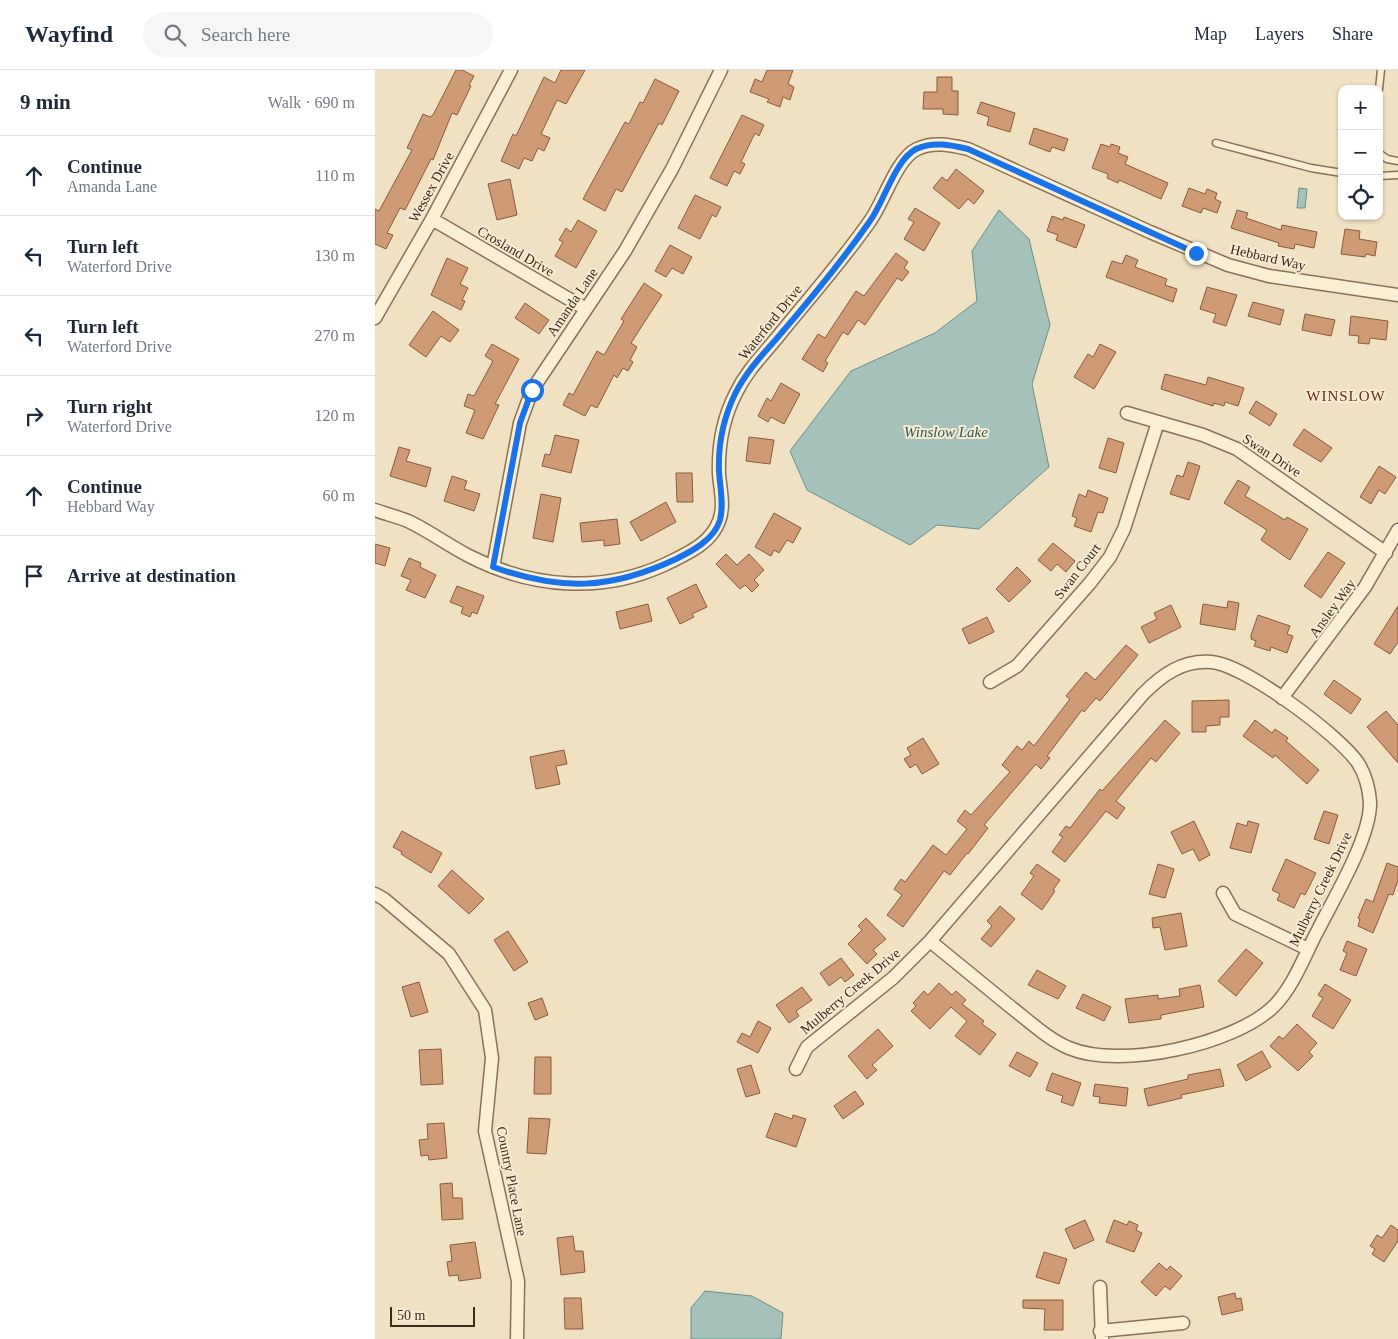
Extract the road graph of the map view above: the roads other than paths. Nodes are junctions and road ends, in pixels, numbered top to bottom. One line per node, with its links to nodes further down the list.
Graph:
1 (511, 70): 12 (street, Wessex Drive)
2 (721, 70): 14 (street, Amanda Lane)
3 (1381, 70): 4 (lane)
4 (1379, 85)
5 (1216, 143): 8 (lane)
6 (1383, 156): 7 (lane)
7 (1398, 160)
8 (1338, 172)
9 (1398, 174): 10 (lane)
10 (1383, 176)
11 (1111, 213): 13 (street, Hebbard Way); 21 (street, Waterford Drive)
12 (432, 220): 14 (street, Crosland Drive); 15 (street, Wessex Drive)
13 (1398, 295)
14 (586, 309): 21 (street, Amanda Lane)
15 (375, 318)
16 (1127, 412): 17 (street, Swan Drive)
17 (1158, 422): 20 (street, Swan Drive); 22 (street, Swan Court)
18 (375, 510): 21 (street, Waterford Drive)
19 (1398, 530): 20 (street, Ansley Way)
20 (1386, 552): 23 (street, Ansley Way)
21 (493, 567)
22 (990, 682)
23 (1282, 698): 26 (street, Mulberry Creek Drive); 27 (street, Mulberry Creek Drive)
24 (1223, 893): 27 (street)
25 (375, 894): 32 (street, Country Place Lane)
26 (930, 941): 27 (street, Mulberry Creek Drive); 28 (street, Mulberry Creek Drive)
27 (1308, 949)
28 (796, 1069)
29 (1100, 1287): 31 (street)
30 (1183, 1323): 31 (street)
31 (1101, 1335)
32 (517, 1339)

